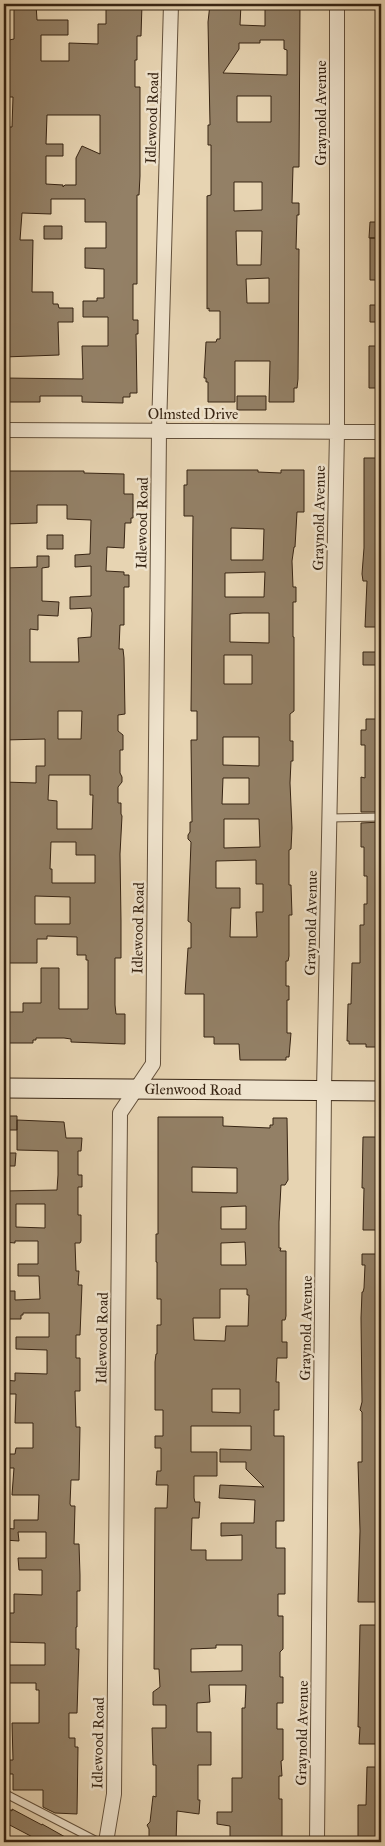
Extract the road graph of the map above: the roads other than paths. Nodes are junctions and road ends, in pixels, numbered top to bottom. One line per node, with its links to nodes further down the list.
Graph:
1 (171, 4): 4 (street, Idlewood Road)
2 (337, 4): 5 (street, Graynold Avenue)
3 (4, 430): 4 (street, Olmsted Drive)
4 (159, 430): 5 (street, Olmsted Drive); 10 (street, Idlewood Road)
5 (337, 432): 6 (street, Olmsted Drive); 8 (street, Graynold Avenue)
6 (381, 432)
7 (381, 817): 8 (lane)
8 (330, 818): 11 (street, Graynold Avenue)
9 (4, 1088): 10 (street, Glenwood Road)
10 (137, 1089): 11 (street, Glenwood Road); 15 (street, Idlewood Road)
11 (324, 1091): 12 (street, Glenwood Road); 16 (street, Graynold Avenue)
12 (381, 1091)
13 (4, 1793): 14 (lane)
14 (99, 1842)
15 (106, 1842)
16 (317, 1842)

